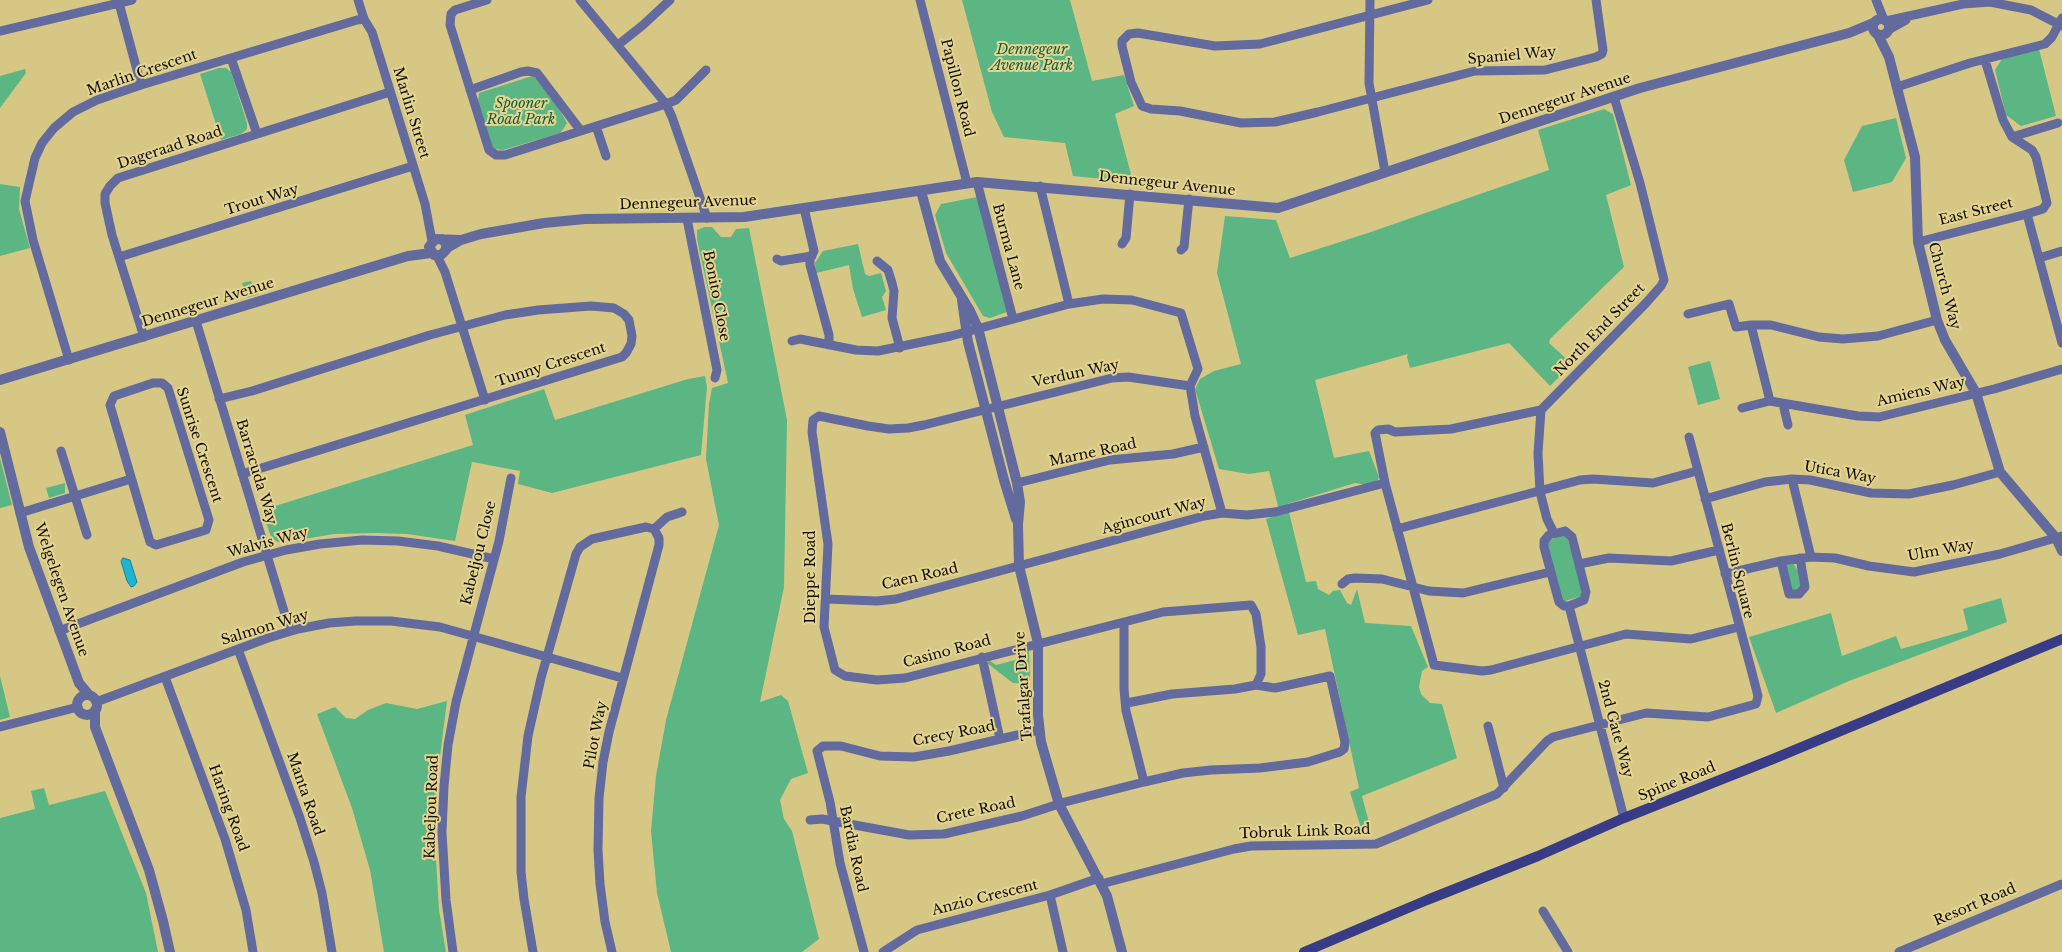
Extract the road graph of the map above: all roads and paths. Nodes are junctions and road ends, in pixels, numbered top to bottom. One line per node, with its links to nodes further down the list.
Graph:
1 (132, 0): 12 (street)
2 (358, 0): 14 (street, Marlin Street)
3 (487, 0): 24 (street)
4 (580, 0): 18 (street)
5 (670, 0): 18 (street)
6 (920, 0): 37 (street, Papillon Road)
7 (1370, 0): 13 (street)
8 (1428, 0): 13 (street)
9 (1596, 0): 27 (street, Spaniel Way)
10 (1875, 0): 16 (street)
11 (1997, 1): 15 (street); 16 (street)
12 (119, 3): 17 (street); 22 (street)
13 (1370, 14): 27 (street); 27 (street)
14 (364, 19): 19 (street, Marlin Crescent); 25 (street, Marlin Street)
15 (2061, 23): 20 (street)
16 (1881, 27): 23 (street, Church Way); 26 (street, Dennegeur Avenue)
17 (0, 31)
18 (618, 45): 28 (street)
19 (231, 58): 22 (street, Marlin Crescent); 32 (street)
20 (1985, 60): 23 (street); 33 (street)
21 (706, 70): 28 (street)
22 (141, 85): 71 (street, Marlin Crescent)
23 (1897, 87): 46 (street, Church Way)
24 (470, 90): 31 (street); 31 (street)
25 (390, 92): 32 (street, Dageraad Road); 35 (street, Marlin Street)
26 (1614, 97): 36 (street, Dennegeur Avenue); 85 (street, North End Street)
27 (1371, 98): 36 (street)
28 (666, 104): 30 (street); 44 (street)
29 (2058, 124): 33 (street)
30 (596, 126): 31 (street); 34 (street)
31 (581, 132)
32 (257, 134): 52 (street, Dageraad Road)
33 (2012, 137): 43 (street)
34 (606, 156)
35 (413, 166): 48 (street, Marlin Street); 52 (street, Trout Way)
36 (1385, 172): 41 (street, Dennegeur Avenue)
37 (972, 182): 38 (street, Dennegeur Avenue); 39 (street, Dennegeur Avenue); 59 (street, Burma Lane)
38 (1040, 186): 40 (street, Dennegeur Avenue); 57 (street)
39 (921, 191): 42 (street, Dennegeur Avenue); 56 (street, Trafalgar Drive)
40 (1130, 194): 41 (street, Dennegeur Avenue); 47 (street)
41 (1189, 199): 49 (street)
42 (804, 208): 44 (street, Dennegeur Avenue); 51 (street)
43 (2027, 214): 46 (street, East Street); 53 (street, East Street)
44 (707, 218): 45 (street, Dennegeur Avenue)
45 (687, 219): 48 (street, Dennegeur Avenue); 73 (street, Bonito Close)
46 (1918, 242): 60 (street, Church Way)
47 (1122, 244)
48 (438, 247): 61 (street, Dennegeur Avenue); 63 (street, Marlin Street)
49 (1181, 250)
50 (2062, 251): 53 (street)
51 (812, 256): 54 (street); 69 (street)
52 (119, 258): 66 (street, Dageraad Road)
53 (2039, 258): 67 (street, East Street)
54 (777, 259)
55 (877, 261): 70 (street)
56 (962, 299): 64 (street, Trafalgar Drive); 65 (street, Trafalgar Drive)
57 (1069, 304): 59 (street); 76 (street)
58 (1688, 314): 62 (street)
59 (1013, 319): 64 (street)
60 (1936, 320): 62 (street); 77 (street, Church Way)
61 (196, 321): 66 (street, Dennegeur Avenue); 78 (street, Barracuda Way)
62 (1751, 325): 80 (street)
63 (462, 327): 78 (street, Tunny Crescent); 79 (street, Marlin Street); 79 (street, Tunny Crescent)
64 (978, 328): 65 (street); 82 (street, Trafalgar Drive)
65 (966, 331): 70 (street); 84 (street, Trafalgar Drive)
66 (144, 337): 71 (street, Dennegeur Avenue)
67 (2061, 338)
68 (792, 340): 69 (street)
69 (829, 345): 70 (street)
70 (900, 348)
71 (69, 360): 74 (street, Dennegeur Avenue)
72 (2062, 369): 77 (street)
73 (715, 378)
74 (5, 379): 75 (street, Dennegeur Avenue)
75 (0, 386)
76 (1190, 386): 82 (street, Verdun Way); 90 (street)
77 (1976, 393): 81 (street, Amiens Way); 93 (street, Church Way)
78 (219, 399): 94 (street, Barracuda Way)
79 (485, 400): 94 (street, Tunny Crescent)
80 (1770, 401): 81 (street, Amiens Way); 83 (street, Amiens Way)
81 (1783, 404): 87 (street)
82 (998, 406): 84 (street, Verdun Way); 98 (street, Trafalgar Drive)
83 (1742, 408)
84 (986, 409): 86 (street, Verdun Way); 106 (street, Trafalgar Drive)
85 (1541, 410): 99 (street, Berlin Square); 100 (street)
86 (812, 422): 125 (street, Dieppe Road)
87 (1788, 425)
88 (0, 432): 104 (street, Welgelegen Avenue)
89 (1689, 437): 92 (street, Berlin Square)
90 (1204, 447): 98 (street, Marne Road); 105 (street)
91 (61, 451): 101 (street)
92 (1697, 471): 100 (street); 102 (street, Berlin Square)
93 (2000, 472): 97 (street, Utica Way); 111 (street, Church Way)
94 (242, 474): 114 (street, Barracuda Way)
95 (511, 478): 117 (street, Kabeljou Close)
96 (132, 479): 96 (street, Sunrise Crescent); 101 (street)
97 (1792, 479): 102 (street, Utica Way); 115 (street)
98 (1018, 483): 106 (street, Trafalgar Drive)
99 (1385, 483): 105 (street, Agincourt Way); 108 (street, Berlin Square)
100 (1540, 492): 108 (street); 109 (street)
101 (76, 497): 104 (street); 110 (street)
102 (1705, 498): 112 (street, Berlin Square)
103 (682, 512): 107 (street)
104 (20, 513): 129 (street, Welgelegen Avenue)
105 (1222, 513): 120 (street, Agincourt Way)
106 (1018, 524): 120 (street, Trafalgar Drive)
107 (654, 529): 136 (street); 140 (street, Pilot Way)
108 (1397, 529): 124 (street, Berlin Square)
109 (1554, 533): 119 (street); 121 (street)
110 (87, 535)
111 (2059, 537): 113 (street, Church Way); 115 (street, Ulm Way)
112 (1719, 550): 119 (street); 122 (street, Berlin Square)
113 (2062, 551)
114 (267, 555): 117 (street, Walvis Way); 129 (street, Walvis Way); 130 (street, Barracuda Way)
115 (1811, 557): 116 (street, Ulm Way)
116 (1800, 558): 118 (street, Ulm Way); 118 (street)
117 (494, 559): 131 (street, Kabeljou Close)
118 (1781, 561): 122 (street, Ulm Way)
119 (1579, 564): 126 (street)
120 (1019, 566): 125 (street, Caen Road); 133 (street, Trafalgar Drive)
121 (1550, 572): 124 (street); 126 (street)
122 (1725, 574): 128 (street, Berlin Square)
123 (1342, 584): 124 (street)
124 (1412, 587): 134 (street, Berlin Square)
125 (826, 599): 138 (street, Dieppe Road)
126 (1569, 606): 134 (street, 2nd Gate Way)
127 (1124, 622): 133 (street, Casino Road); 141 (street, Casino Road); 142 (street)
128 (1739, 627): 134 (street, Berlin Square); 144 (street, Tobruk Link Road)
129 (60, 631): 143 (street, Welgelegen Avenue)
130 (290, 631): 131 (street, Salmon Way); 135 (street, Salmon Way)
131 (473, 635): 136 (street, Salmon Way); 163 (street, Kabeljou Road)
132 (2062, 639): 153 (main road, Spine Road)
133 (1038, 643): 137 (street, Casino Road); 147 (street, Trafalgar Drive)
134 (1579, 647): 144 (street, 2nd Gate Way)
135 (238, 649): 139 (street, Salmon Way); 162 (street, Manta Road)
136 (547, 657): 140 (street, Salmon Way); 164 (street)
137 (982, 657): 138 (street, Casino Road); 148 (street)
138 (835, 670)
139 (165, 677): 143 (street, Salmon Way); 161 (street, Haring Road)
140 (622, 678): 165 (street, Pilot Way)
141 (1256, 685): 142 (street); 150 (street, Crete Road)
142 (1127, 703): 150 (street)
143 (87, 704): 146 (street, Salmon Way); 160 (street, Welgelegen Avenue)
144 (1599, 724): 151 (street, Tobruk Link Road); 153 (street, 2nd Gate Way)
145 (1488, 726): 151 (street)
146 (0, 727)
147 (1039, 730): 148 (street, Crecy Road); 152 (street, Trafalgar Drive)
148 (1000, 739): 149 (street, Crecy Road)
149 (817, 751): 155 (street, Bardia Road)
150 (1144, 782): 152 (street, Crete Road)
151 (1504, 788): 156 (street, Tobruk Link Road)
152 (1059, 804): 155 (street, Crete Road); 156 (street, Trafalgar Drive)
153 (1624, 818): 170 (main road, Spine Road)
154 (810, 820): 155 (street, Crete Road)
155 (833, 822): 166 (street, Bardia Road)
156 (1100, 881): 158 (street, Anzio Crescent); 169 (street, Trafalgar Drive)
157 (2062, 884): 172 (street, Resort Road)
158 (1050, 895): 167 (street, Anzio Crescent); 168 (street)
159 (1543, 911): 171 (street)
160 (170, 952)
161 (253, 952)
162 (332, 952)
163 (453, 952)
164 (533, 952)
165 (612, 952)
166 (864, 952)
167 (882, 952)
168 (1063, 952)
169 (1122, 952)
170 (1304, 952)
171 (1568, 952)
172 (1899, 952)

